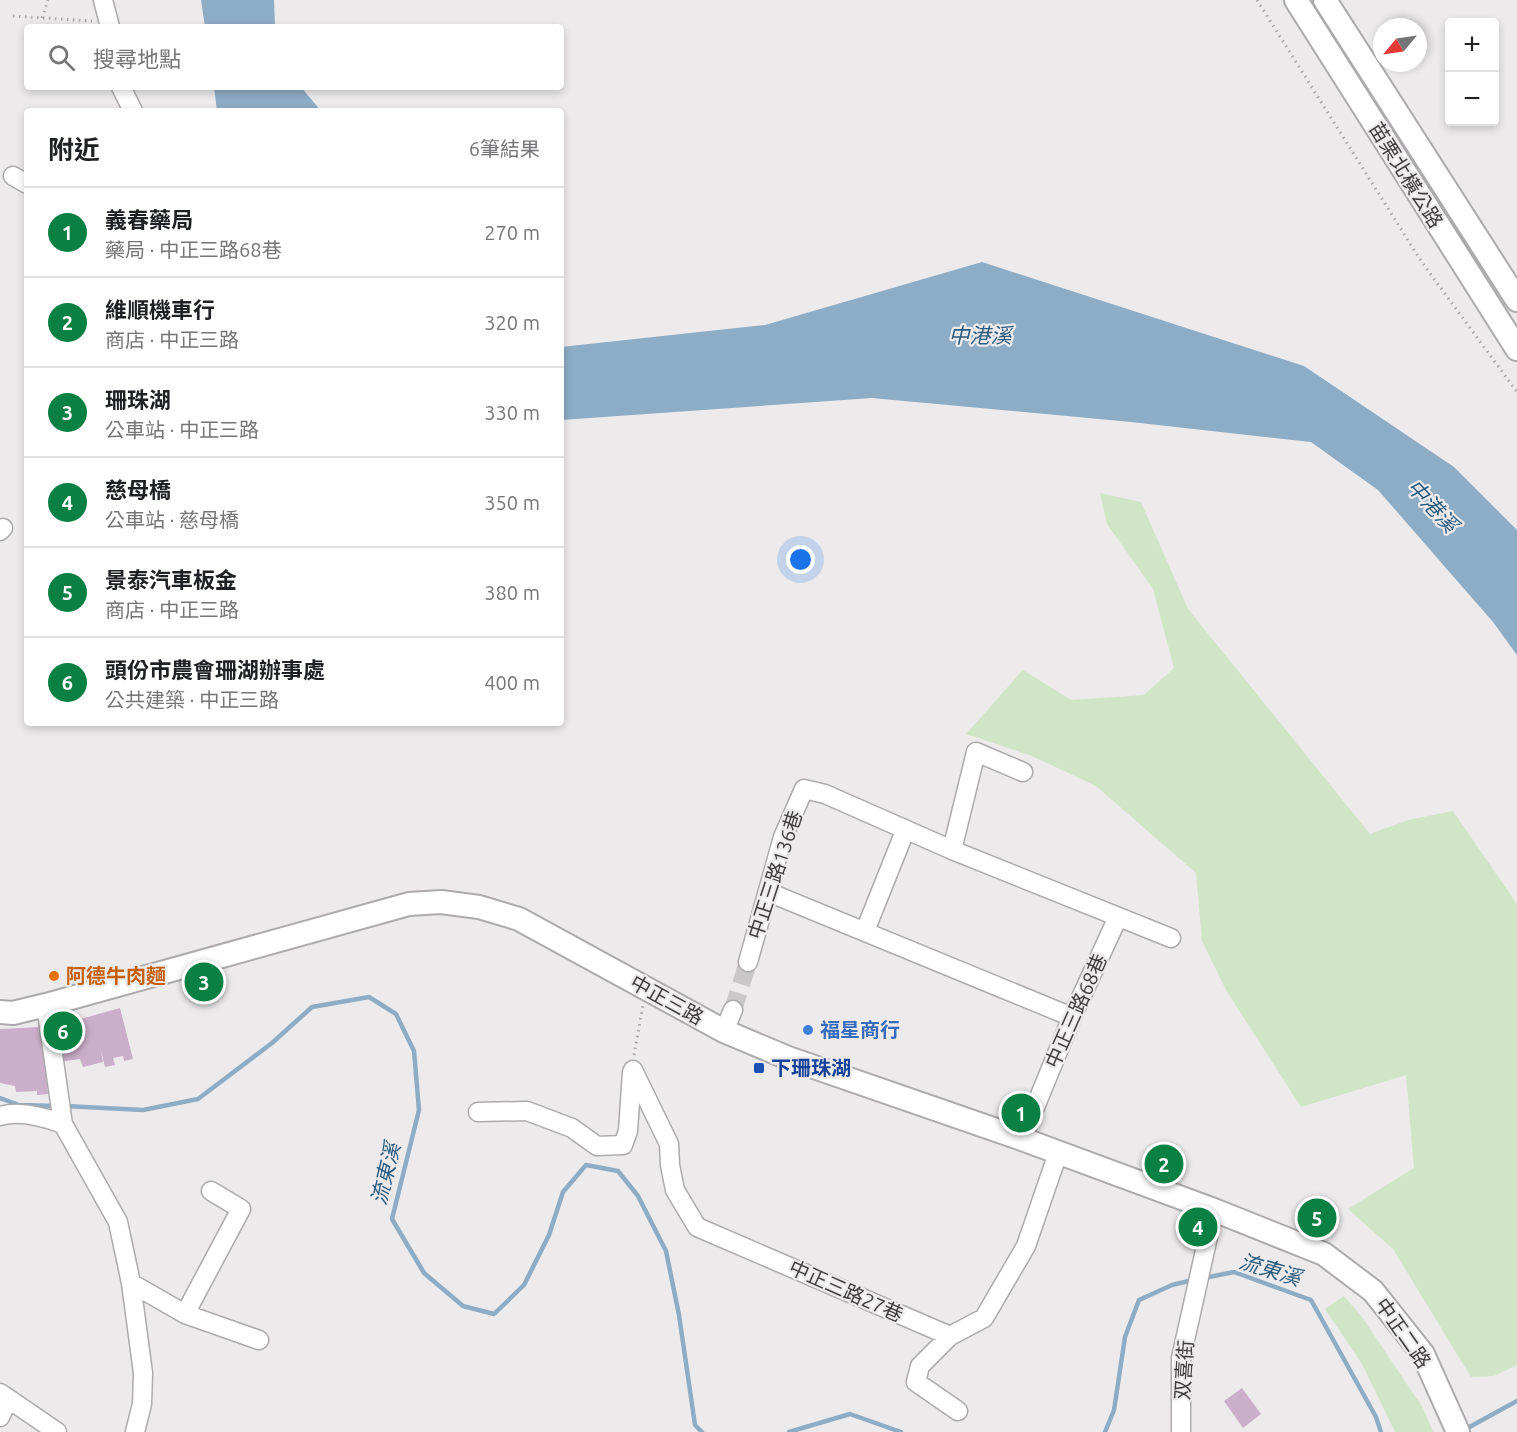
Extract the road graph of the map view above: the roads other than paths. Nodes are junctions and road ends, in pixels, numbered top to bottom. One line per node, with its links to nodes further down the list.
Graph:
1 (103, 0): 4 (street)
2 (1296, 0): 8 (main road, 苗栗北橫公路)
3 (1325, 0): 7 (main road, 苗栗北橫公路)
4 (109, 24)
5 (122, 90): 6 (street)
6 (132, 108)
7 (1517, 300)
8 (1517, 350)
9 (1023, 771): 11 (street)
10 (905, 831): 11 (street); 12 (street, 中正三路136巷); 14 (street)
11 (952, 850): 13 (street)
12 (768, 892): 14 (street); 16 (street, 中正三路136巷)
13 (1118, 917): 15 (street); 20 (street, 中正三路68巷)
14 (865, 931): 20 (street)
15 (1171, 938)
16 (748, 962)
17 (46, 1005): 19 (main road, 中正三路); 21 (main road, 中正三路); 24 (street)
18 (734, 1010): 21 (street)
19 (0, 1012)
20 (1072, 1017): 25 (street, 中正三路68巷)
21 (724, 1031): 25 (main road, 中正三路)
22 (478, 1112): 32 (street, 中正三路27巷)
23 (0, 1116): 24 (street)
24 (63, 1124): 30 (street)
25 (1022, 1139): 26 (main road, 中正三路)
26 (1058, 1153): 28 (main road, 中正三路); 32 (street)
27 (211, 1191): 31 (street)
28 (1214, 1210): 29 (main road, 中正三路); 39 (street, 双喜街)
29 (1324, 1254): 40 (main road, 中正二路)
30 (131, 1283): 31 (street); 37 (street)
31 (185, 1314): 33 (street)
32 (950, 1336): 35 (street)
33 (259, 1340)
34 (4, 1396): 36 (street); 38 (street)
35 (958, 1411)
36 (0, 1417)
37 (130, 1431)
38 (57, 1432)
39 (1181, 1432)
40 (1458, 1432)

